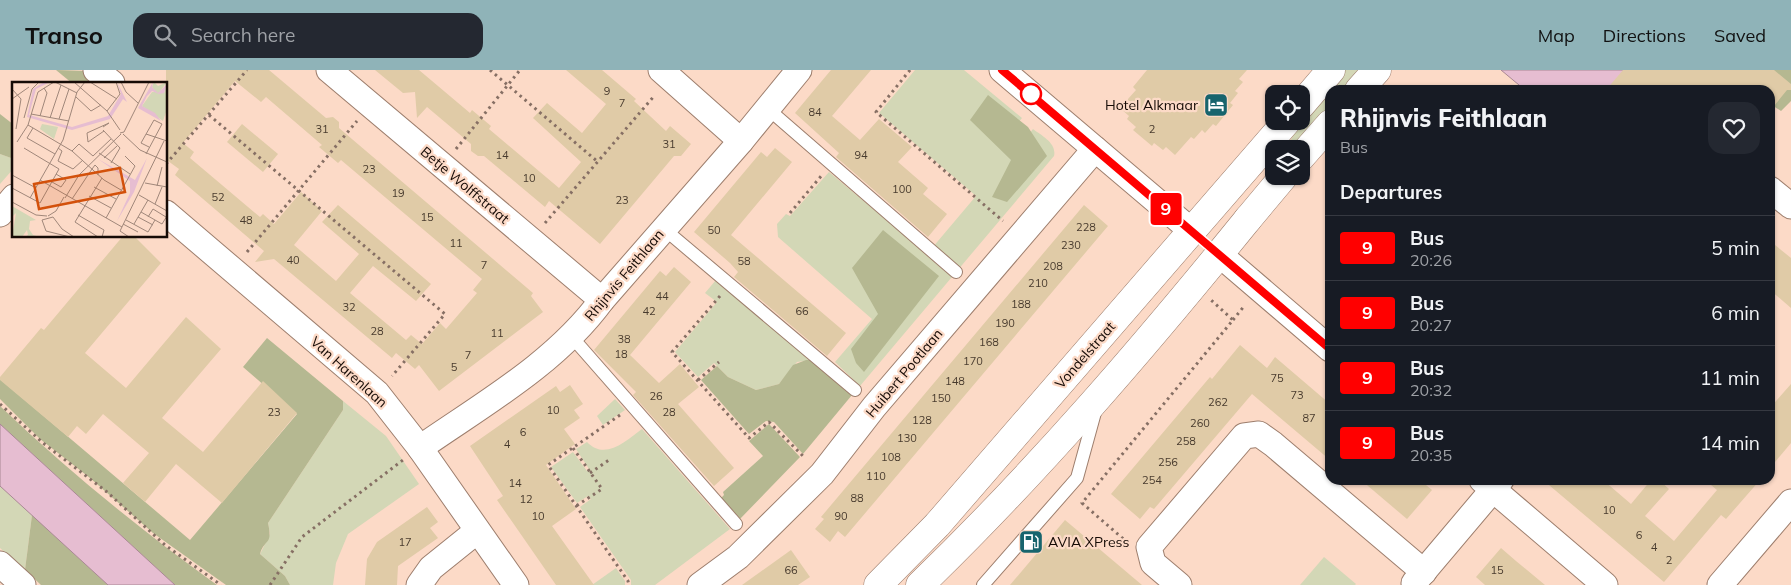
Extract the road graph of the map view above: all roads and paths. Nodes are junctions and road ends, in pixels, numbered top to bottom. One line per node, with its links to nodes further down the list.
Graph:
1 (96, 70): 13 (street)
2 (123, 70): 14 (street)
3 (247, 70): 20 (path)
4 (328, 70): 18 (street, Betje Wolffstraat)
5 (490, 70): 15 (path)
6 (520, 70): 15 (path)
7 (799, 70): 19 (street, Rhijnvis Feithlaan)
8 (910, 70): 40 (path)
9 (1002, 70): 25 (street)
10 (1331, 70): 17 (main road)
11 (1377, 70): 16 (main road)
12 (666, 74): 23 (street); 27 (path)
13 (109, 82)
14 (113, 82)
15 (508, 85): 27 (path); 29 (path)
16 (1364, 85)
17 (1310, 94)
18 (370, 105): 29 (street, Betje Wolffstraat); 31 (path)
19 (767, 108): 23 (street, Rhijnvis Feithlaan); 28 (lane)
20 (209, 114): 26 (path); 31 (path)
21 (1279, 130): 39 (main road, Vondelstraat)
22 (1325, 130): 24 (main road)
23 (741, 141): 38 (street, Rhijnvis Feithlaan)
24 (1310, 147)
25 (1095, 149): 39 (street); 40 (street, Huibert Pootlaan)
26 (168, 162)
27 (598, 162): 41 (path)
28 (832, 163): 36 (path); 44 (lane)
29 (443, 166): 41 (street, Betje Wolffstraat)
30 (1276, 185): 42 (main road)
31 (300, 189): 43 (path); 53 (path)
32 (1775, 193): 34 (street)
33 (12, 199): 35 (street)
34 (1791, 206)
35 (0, 214)
36 (790, 214)
37 (168, 215): 43 (street, Van Harenlaan)
38 (663, 228): 45 (lane); 47 (street, Rhijnvis Feithlaan)
39 (1193, 232): 42 (main road); 78 (main road, Vondelstraat)
40 (1020, 236): 60 (street, Huibert Pootlaan)
41 (531, 240): 47 (street, Betje Wolffstraat)
42 (1219, 254): 46 (main road); 49 (street)
43 (232, 270): 53 (street, Van Harenlaan)
44 (956, 272)
45 (730, 284): 51 (path); 52 (lane)
46 (1194, 285): 54 (main road); 68 (path)
47 (602, 300): 48 (street, Rhijnvis Feithlaan)
48 (571, 336): 56 (lane); 57 (street, Rhijnvis Feithlaan)
49 (1325, 345)
50 (719, 362): 51 (path)
51 (698, 380): 60 (path)
52 (855, 390)
53 (377, 393): 57 (street, Van Harenlaan)
54 (1100, 395): 79 (main road); 80 (lane)
55 (0, 404): 72 (path)
56 (633, 406): 58 (path); 66 (lane)
57 (420, 448): 67 (street, Van Harenlaan); 73 (path)
58 (572, 448): 61 (path); 64 (path)
59 (609, 460): 61 (path)
60 (824, 470): 77 (street, Huibert Pootlaan)
61 (590, 472): 64 (path)
62 (1490, 485): 70 (street)
63 (1494, 485): 82 (street)
64 (576, 506): 76 (path)
65 (1788, 511): 83 (street)
66 (736, 524)
67 (477, 531): 74 (street); 75 (street, Van Harenlaan)
68 (1150, 547): 70 (street); 81 (street)
69 (0, 564): 71 (street)
70 (1418, 578)
71 (23, 585)
72 (221, 585)
73 (270, 585)
74 (419, 585)
75 (516, 585)
76 (629, 585)
77 (700, 585)
78 (878, 585)
79 (920, 585)
80 (983, 585)
81 (1179, 585)
82 (1605, 585)
83 (1720, 585)

